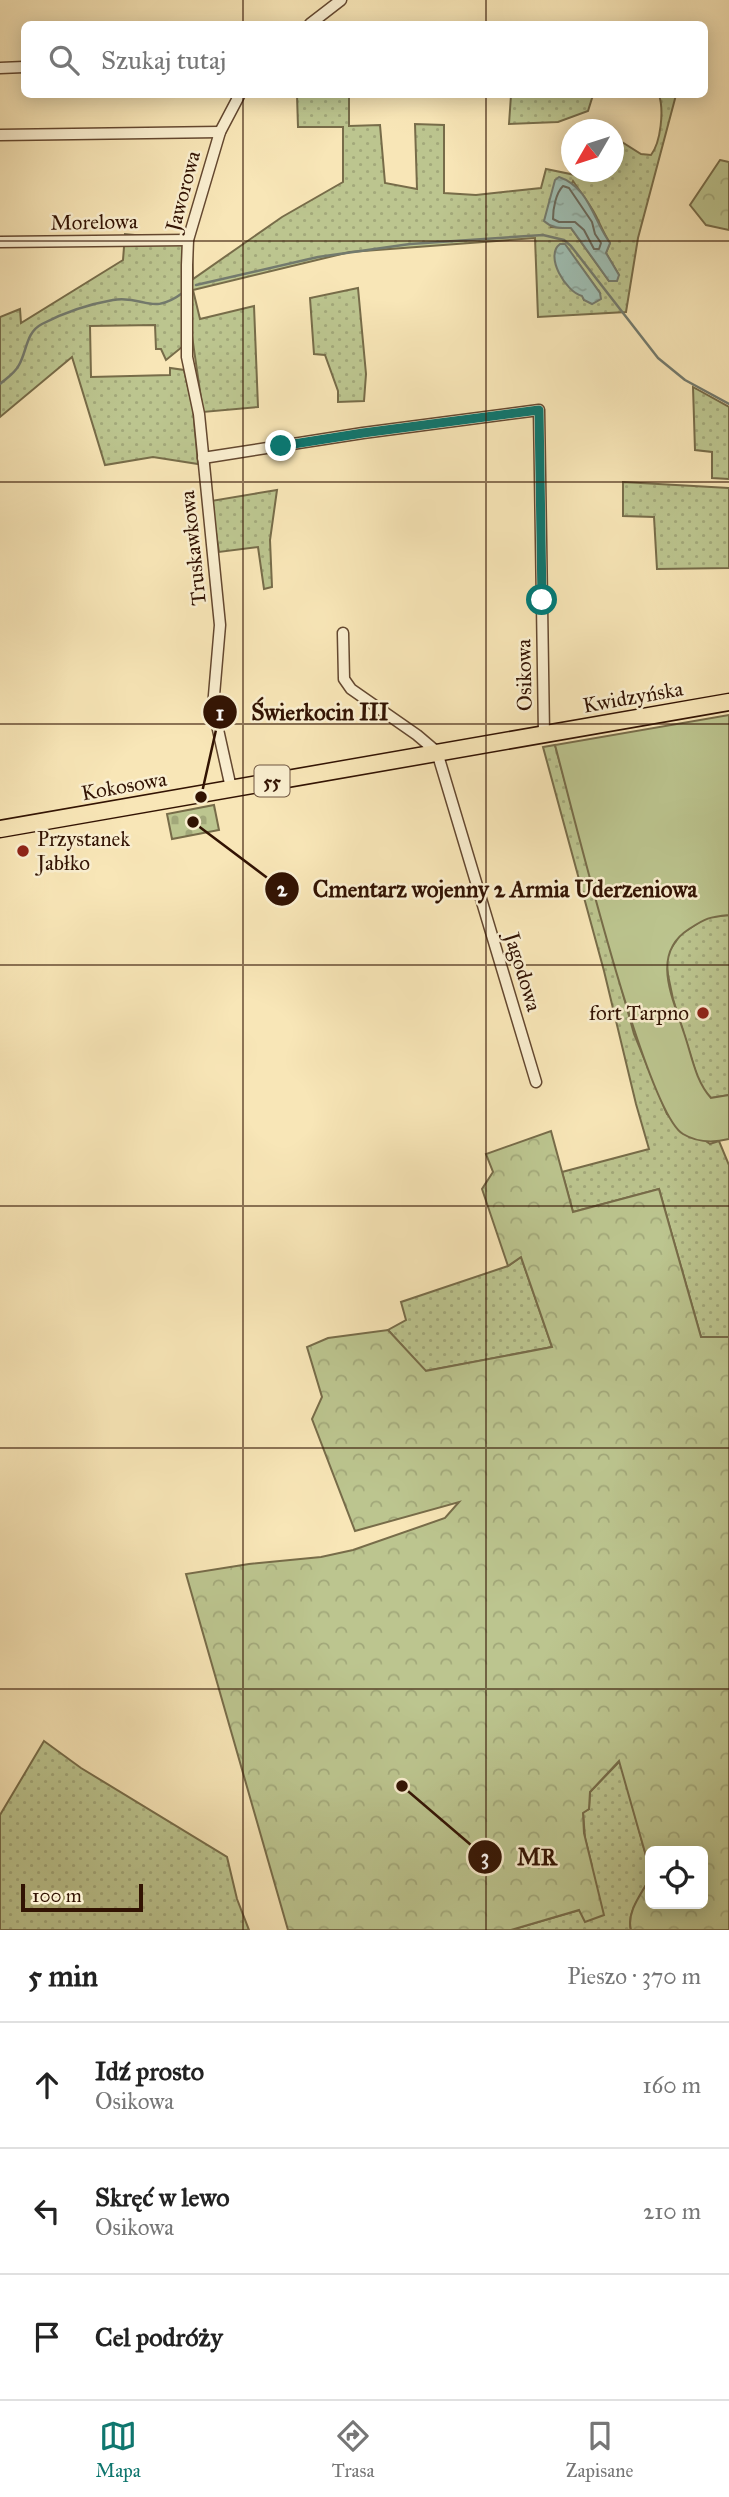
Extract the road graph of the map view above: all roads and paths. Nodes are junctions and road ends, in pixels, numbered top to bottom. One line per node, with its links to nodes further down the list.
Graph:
1 (341, 0): 2 (street)
2 (314, 21)
3 (21, 67): 4 (street)
4 (0, 68)
5 (238, 98): 6 (street, Jaworowa)
6 (220, 132): 7 (street); 8 (street, Jaworowa)
7 (0, 135)
8 (188, 240): 9 (street, Morelowa); 10 (street, Jaworowa)
9 (0, 242)
10 (189, 303): 11 (street, Truskawkowa)
11 (203, 458): 14 (street, Osikowa); 16 (street, Truskawkowa)
12 (343, 633): 15 (street)
13 (729, 702): 14 (main road, Kwidzyńska / 55)
14 (544, 734): 15 (main road, Kokosowa / 55)
15 (437, 752): 16 (main road, Kokosowa / 55); 18 (street, Jagodowa)
16 (231, 788): 17 (main road, Kokosowa / 55)
17 (0, 829)
18 (536, 1082)

